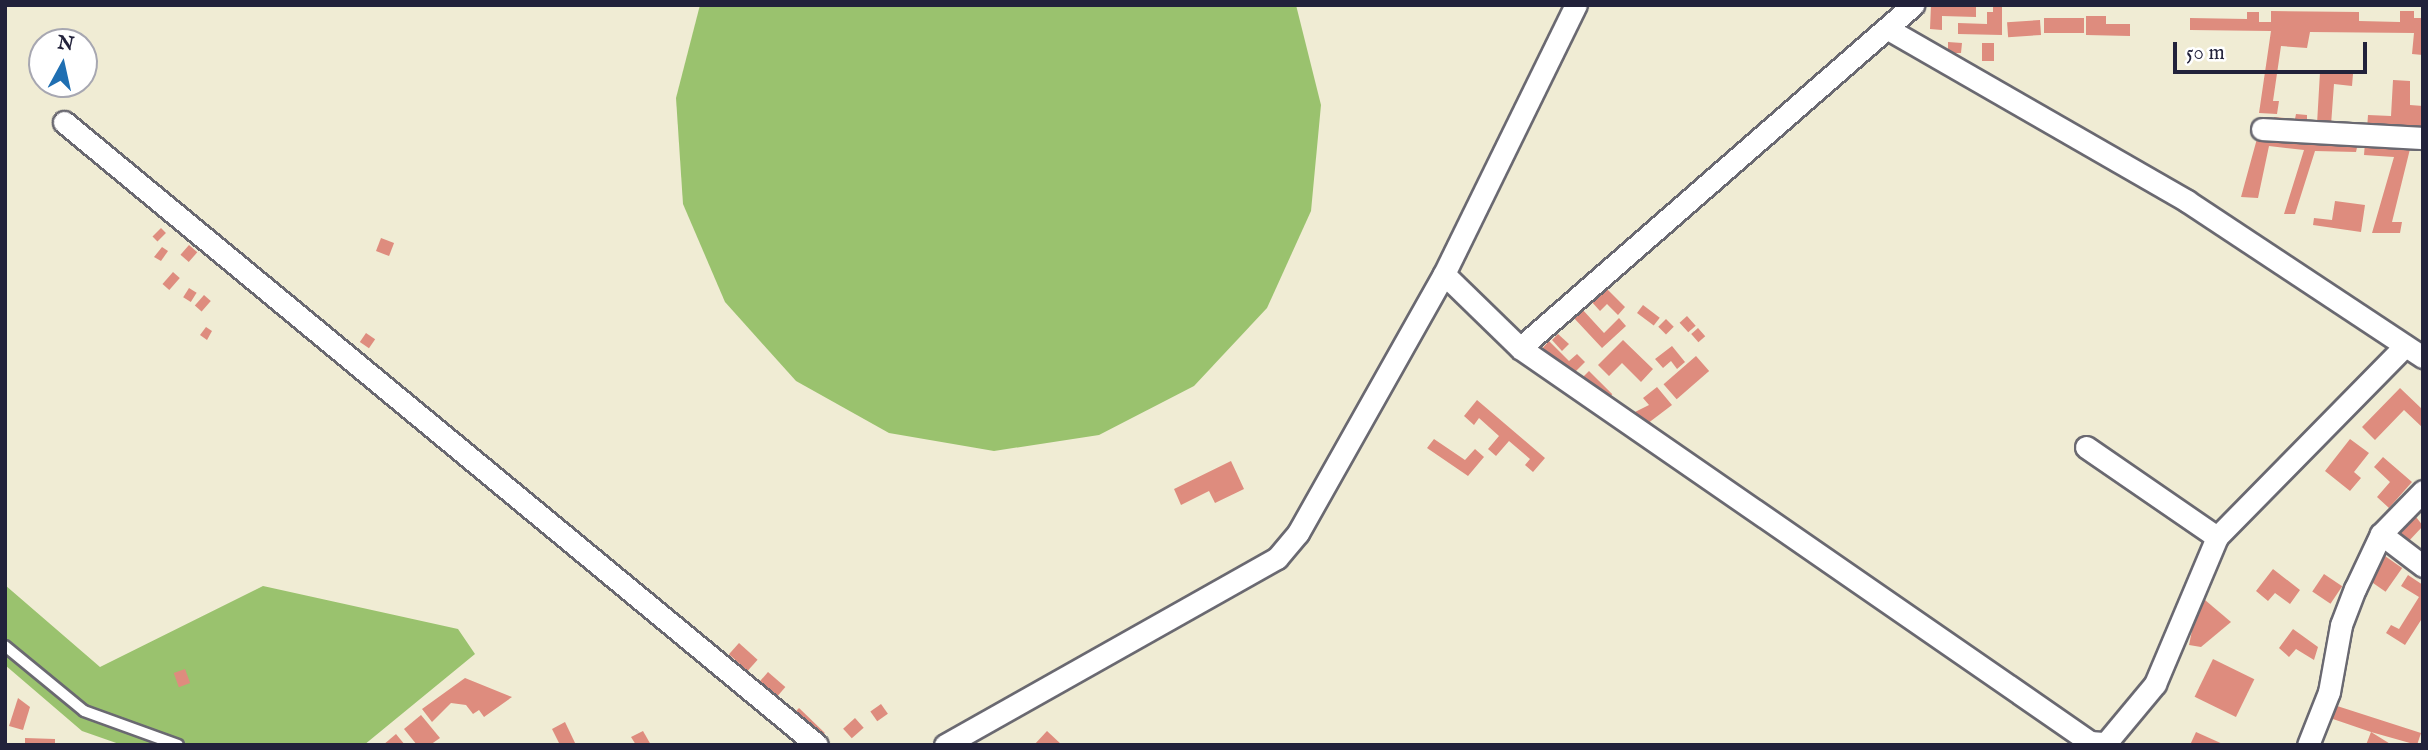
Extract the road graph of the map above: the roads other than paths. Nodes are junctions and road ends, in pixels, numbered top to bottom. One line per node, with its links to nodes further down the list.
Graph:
1 (1576, 5): 7 (street)
2 (1913, 5): 3 (street)
3 (1888, 29): 8 (street); 9 (street)
4 (64, 122): 17 (street)
5 (2262, 129): 6 (street)
6 (2423, 138)
7 (1444, 274): 8 (street); 18 (street)
8 (1520, 348): 13 (street)
9 (2414, 352): 13 (street)
10 (2086, 447): 13 (street)
11 (2423, 491): 12 (street)
12 (2381, 534): 14 (street); 19 (street)
13 (2217, 537)
14 (2423, 566)
15 (5, 646): 16 (lane)
16 (177, 745)
17 (817, 745)
18 (945, 745)
19 (2308, 745)

